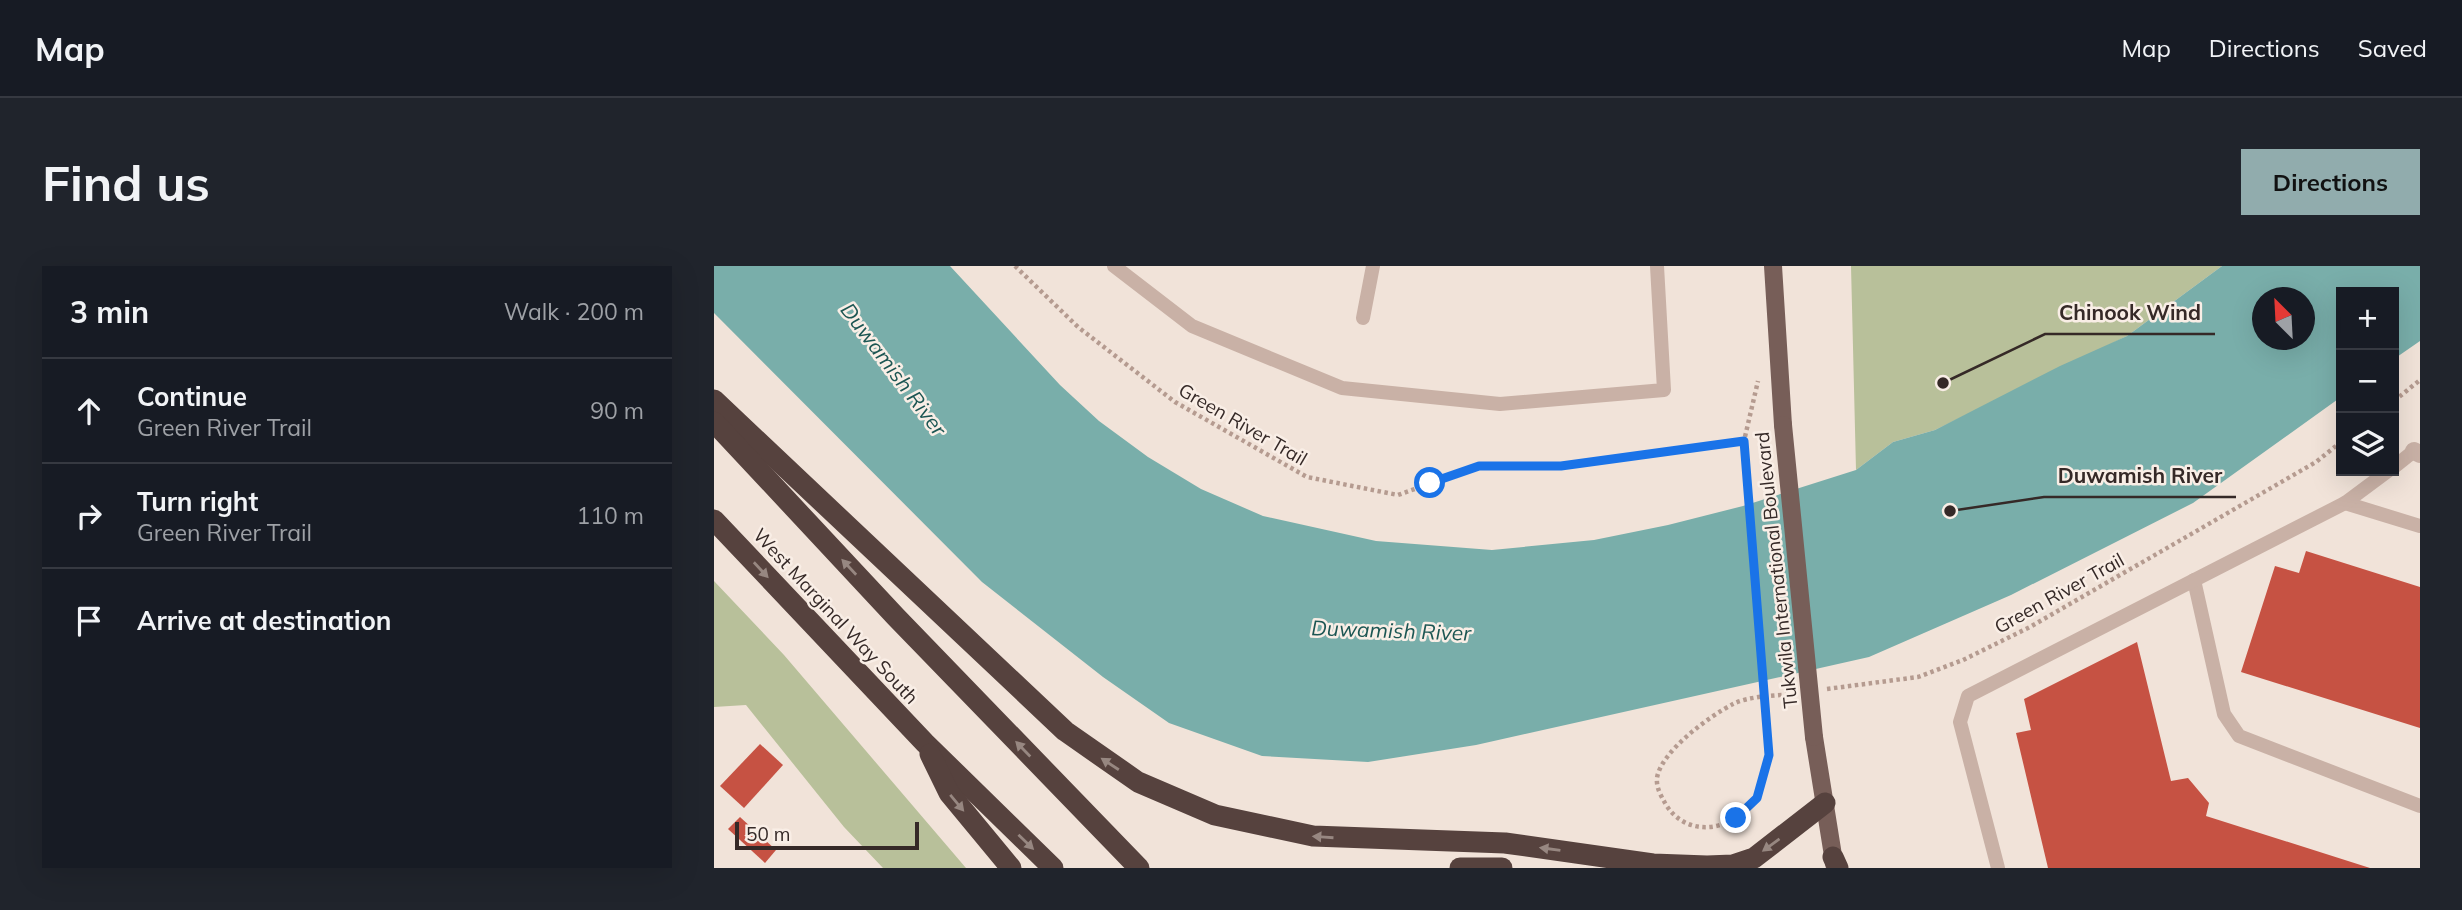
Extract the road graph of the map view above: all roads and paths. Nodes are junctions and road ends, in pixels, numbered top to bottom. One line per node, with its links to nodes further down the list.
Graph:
1 (1015, 266): 20 (path, Green River Trail, bridge)
2 (1115, 266): 4 (lane)
3 (1373, 266): 6 (lane)
4 (1657, 266)
5 (1773, 266): 22 (main road, Tukwila International Boulevard, bridge)
6 (1363, 318)
7 (2420, 380): 8 (path)
8 (2399, 397)
9 (714, 400): 22 (highway, one-way to 9)
10 (714, 422): 27 (highway, one-way to 10)
11 (2336, 446): 19 (path, Green River Trail)
12 (2417, 452): 13 (lane)
13 (2399, 464)
14 (2381, 476): 15 (lane)
15 (2345, 503): 17 (lane); 18 (lane)
16 (714, 520): 21 (highway, West Marginal Way South, one-way to 21)
17 (2420, 526)
18 (2194, 580): 23 (lane); 30 (lane)
19 (1822, 690)
20 (1794, 694)
21 (925, 743): 25 (highway, one-way to 25); 26 (highway, West Marginal Way South, one-way to 26)
22 (1825, 803): 24 (main road, Tukwila International Boulevard)
23 (2420, 806)
24 (1836, 864)
25 (1011, 868)
26 (1053, 868)
27 (1139, 868)
28 (1461, 868): 29 (highway)
29 (1502, 868)
30 (1998, 868)

